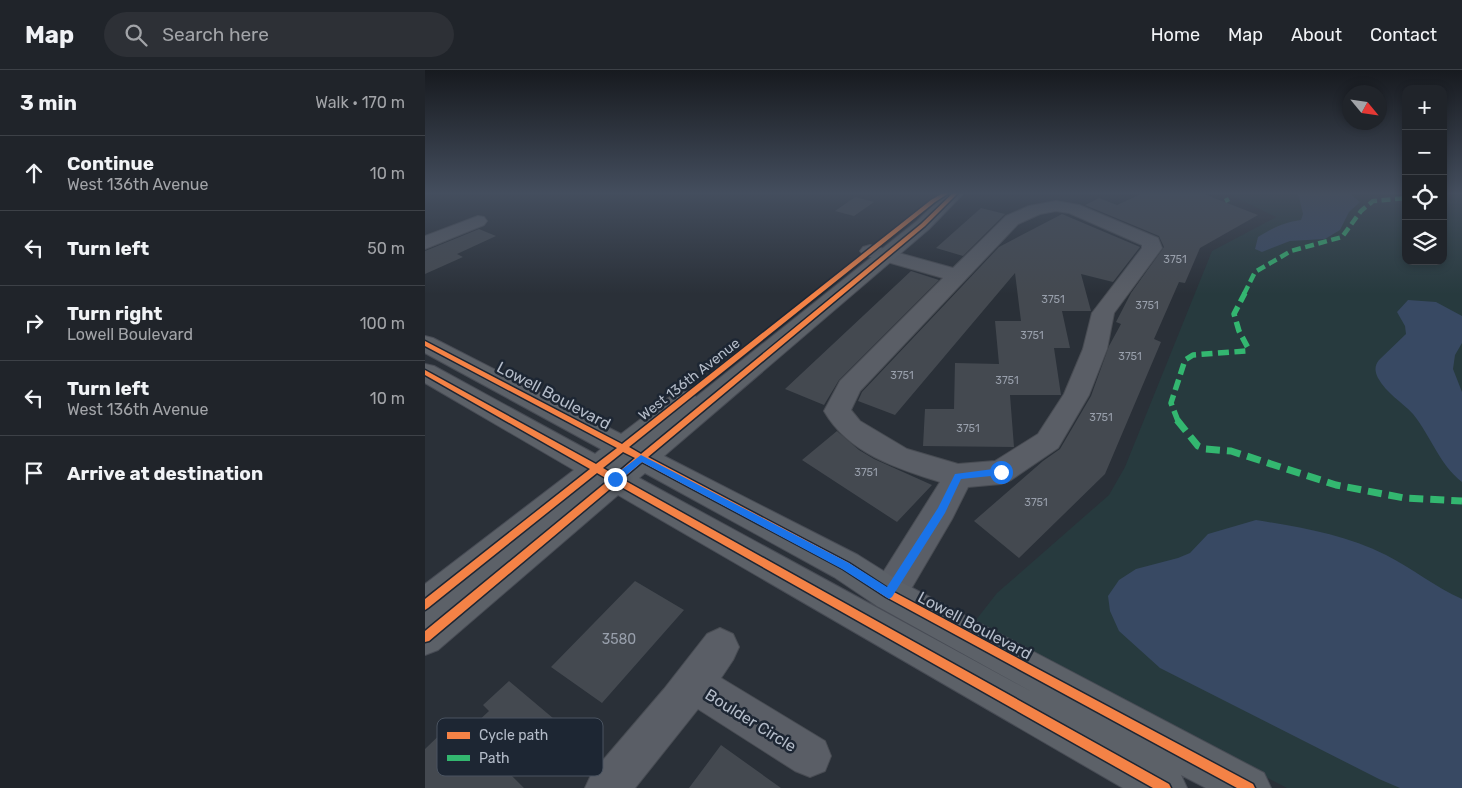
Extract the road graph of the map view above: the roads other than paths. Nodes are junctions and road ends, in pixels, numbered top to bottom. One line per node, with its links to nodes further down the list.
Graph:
1 (462, 227): 6 (street)
2 (906, 227): 7 (main road, West 136th Avenue)
3 (916, 227): 7 (main road, West 136th Avenue)
4 (1006, 227): 8 (street)
5 (1114, 227): 12 (street)
6 (425, 242)
7 (883, 249): 8 (street); 11 (main road, West 136th Avenue)
8 (962, 271): 12 (street)
9 (425, 343): 11 (main road, Lowell Boulevard)
10 (425, 372): 11 (main road, Lowell Boulevard)
11 (618, 463): 13 (main road, Lowell Boulevard); 14 (main road, West 136th Avenue); 15 (main road, West 136th Avenue); 20 (main road, Lowell Boulevard)
12 (958, 476): 13 (street)
13 (889, 594): 21 (main road, Lowell Boulevard)
14 (425, 605)
15 (425, 637)
16 (720, 647): 17 (street, Boulder Circle)
17 (693, 683): 18 (street, Boulder Circle); 19 (street, Boulder Circle)
18 (810, 756)
19 (607, 788)
20 (1165, 788)
21 (1249, 788)

